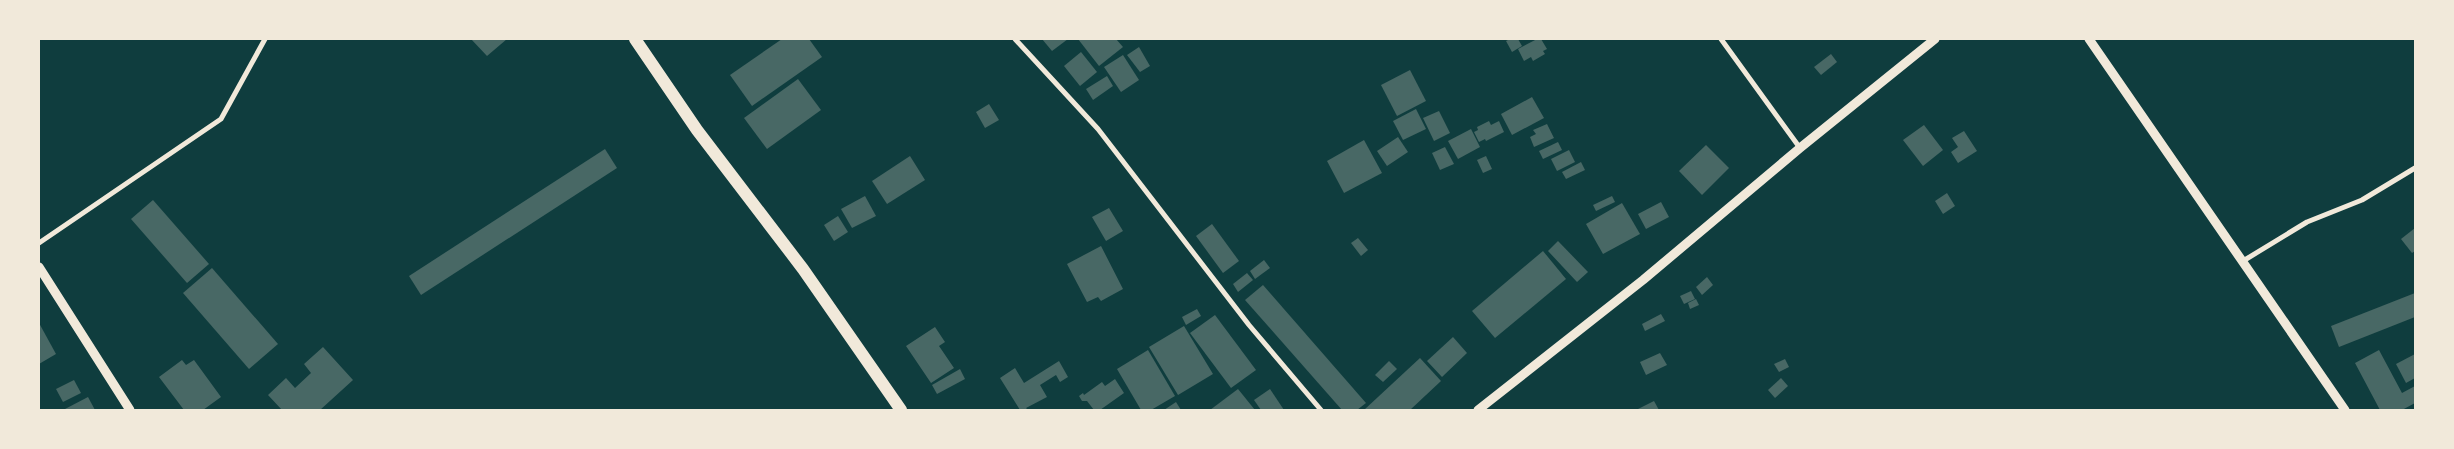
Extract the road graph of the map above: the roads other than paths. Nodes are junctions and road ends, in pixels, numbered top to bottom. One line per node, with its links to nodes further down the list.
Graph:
1 (265, 39): 9 (street)
2 (635, 39): 13 (main road)
3 (1015, 39): 14 (street)
4 (1721, 39): 7 (street)
5 (1935, 39): 7 (street)
6 (2089, 39): 10 (street)
7 (1800, 148): 15 (street)
8 (2415, 168): 10 (street)
9 (39, 243)
10 (2243, 261): 16 (street)
11 (39, 267): 12 (street)
12 (130, 410)
13 (901, 410)
14 (1321, 410)
15 (1478, 410)
16 (2345, 410)

